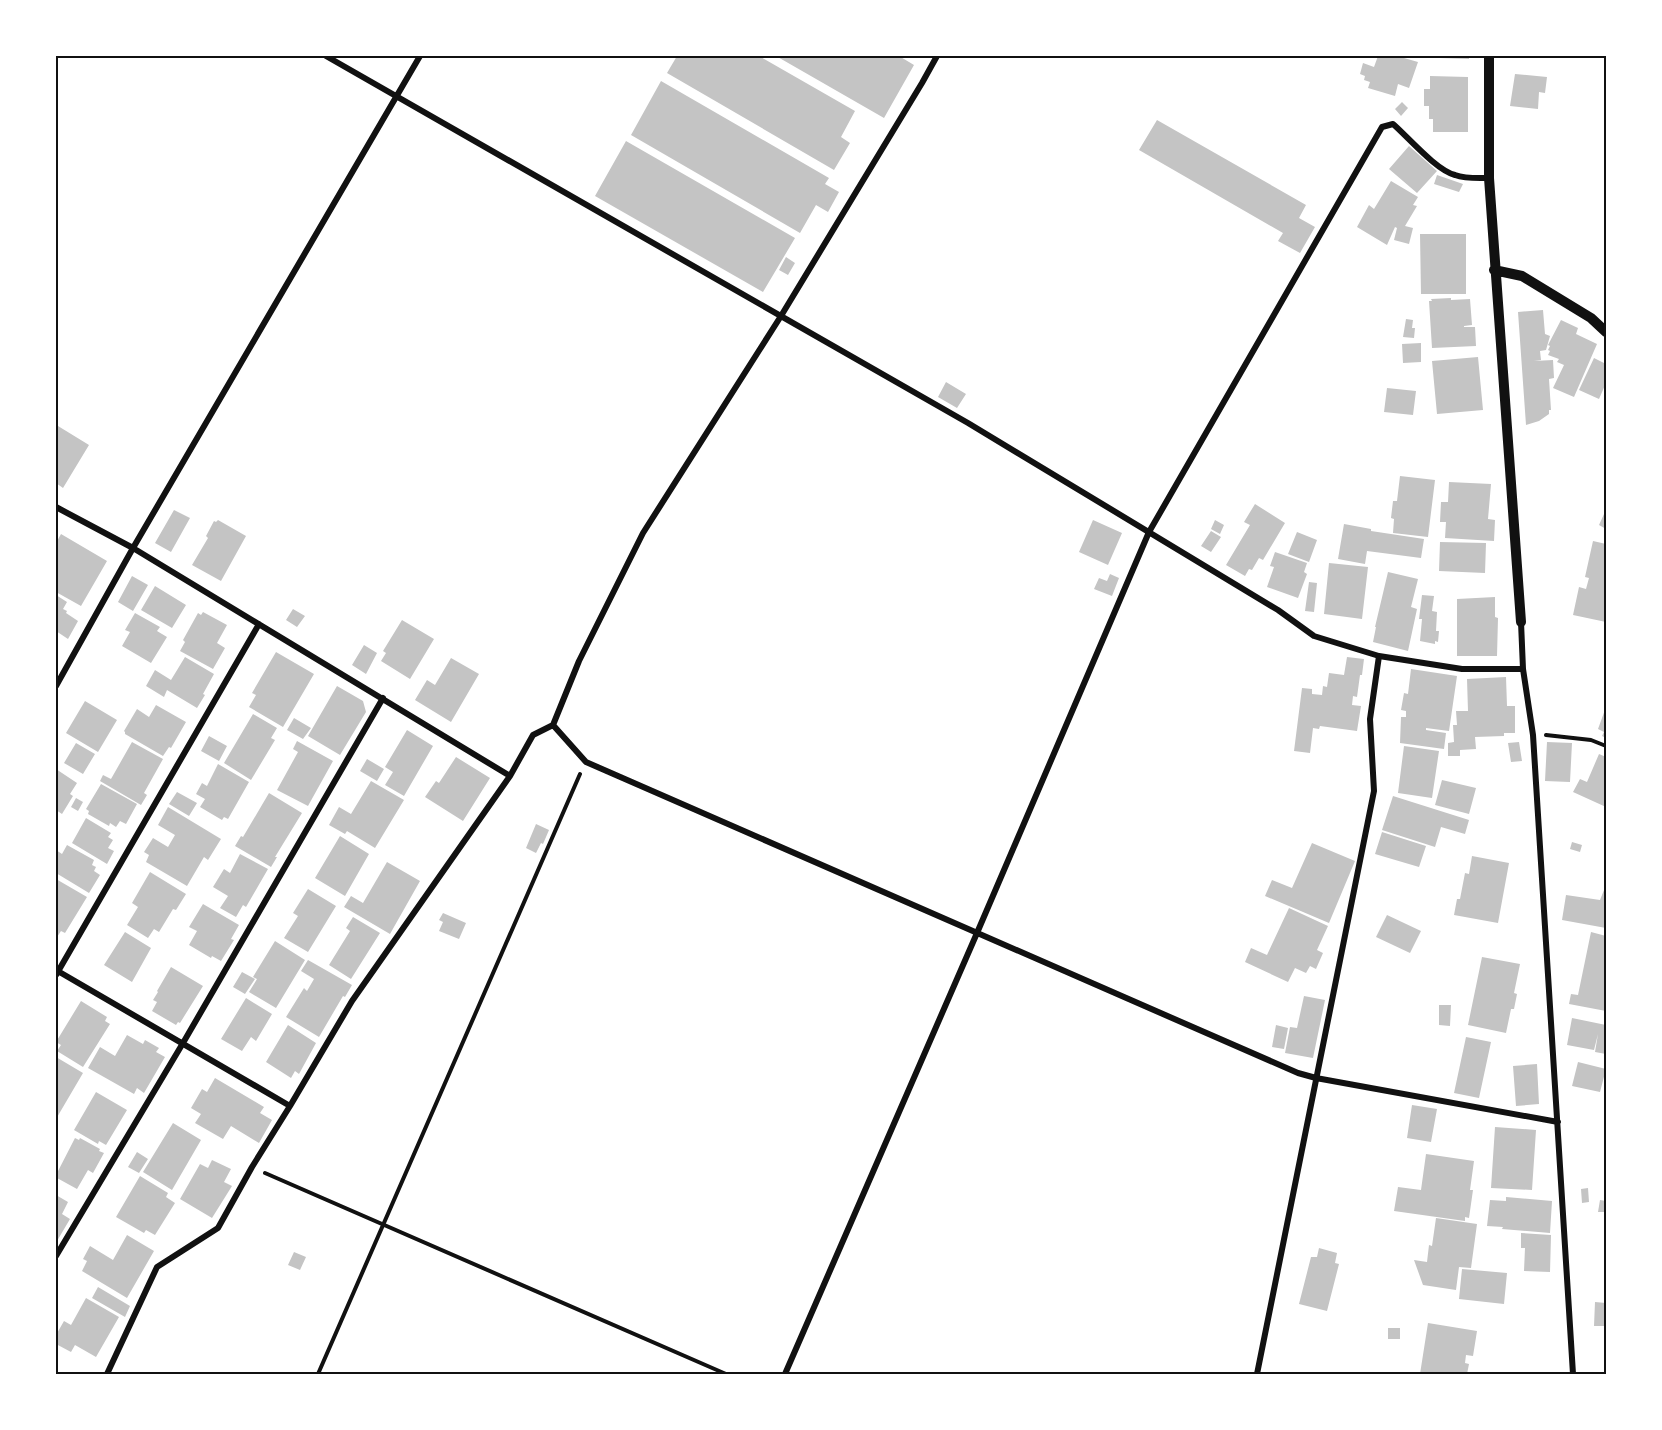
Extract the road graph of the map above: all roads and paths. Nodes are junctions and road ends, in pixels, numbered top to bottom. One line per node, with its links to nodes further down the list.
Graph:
1 (326, 56): 5 (street)
2 (420, 56): 5 (street)
3 (937, 56): 8 (street)
4 (1489, 56): 6 (street)
5 (397, 97): 8 (street); 12 (street)
6 (1489, 178): 7 (street); 11 (street)
7 (1494, 270): 9 (street); 13 (street)
8 (781, 316): 11 (street); 19 (street)
9 (1606, 332)
10 (56, 507): 12 (street)
11 (1149, 532): 15 (street); 24 (street)
12 (133, 548): 14 (street); 17 (street)
13 (1521, 622): 16 (street)
14 (259, 624): 18 (street); 25 (street)
15 (1379, 656): 16 (street); 27 (street)
16 (1524, 669): 20 (street)
17 (56, 686)
18 (383, 698): 23 (street); 26 (street)
19 (552, 725): 22 (street); 23 (street)
20 (1533, 735): 21 (path); 29 (street)
21 (1606, 746)
22 (586, 762): 24 (street); 31 (path)
23 (510, 776): 28 (street)
24 (977, 933): 27 (street); 36 (street)
25 (56, 972): 26 (street)
26 (183, 1043): 28 (street); 32 (street)
27 (1316, 1078): 29 (street); 37 (street)
28 (290, 1106): 30 (street)
29 (1558, 1122): 38 (street)
30 (252, 1167): 31 (path); 33 (street)
31 (384, 1225): 34 (path); 35 (path)
32 (56, 1256)
33 (107, 1374)
34 (318, 1374)
35 (726, 1374)
36 (785, 1374)
37 (1257, 1374)
38 (1573, 1374)

